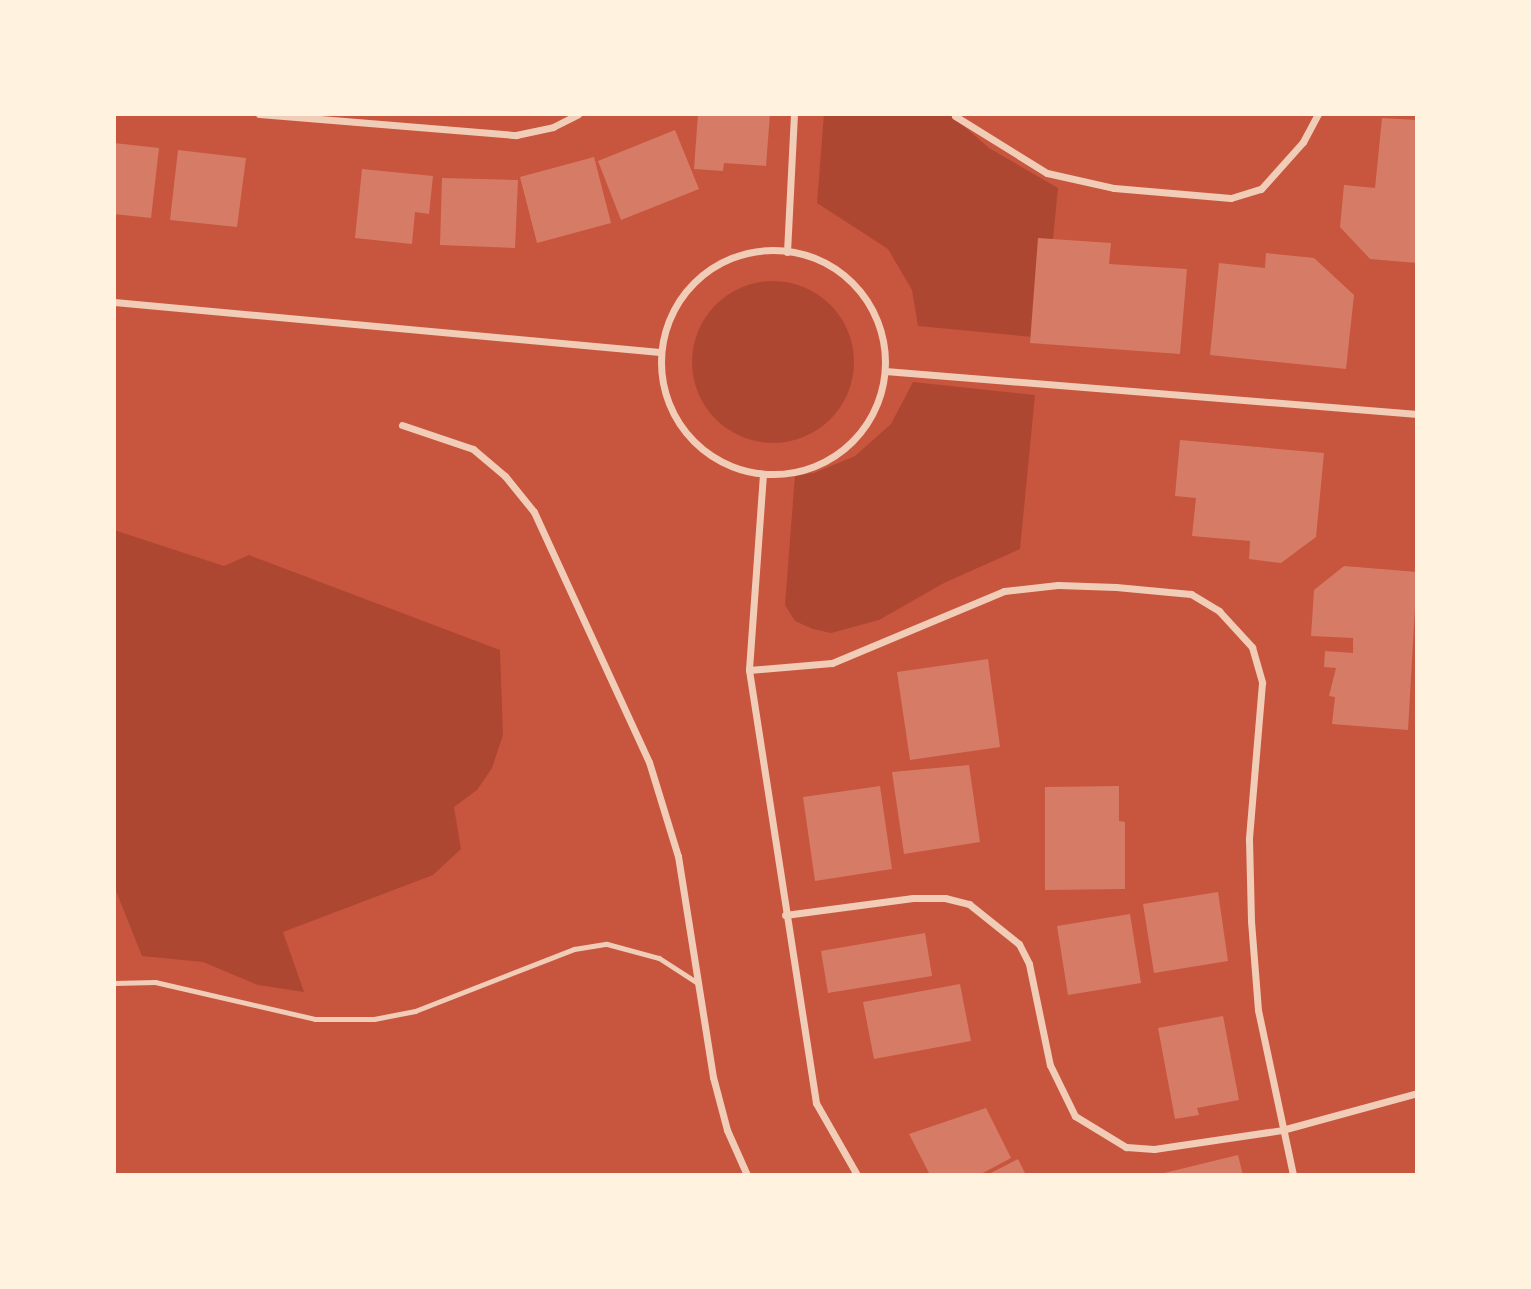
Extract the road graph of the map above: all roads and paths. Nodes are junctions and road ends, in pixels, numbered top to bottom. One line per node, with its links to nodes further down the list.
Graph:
1 (259, 114): 6 (street)
2 (578, 114): 6 (street)
3 (794, 114): 7 (street)
4 (1318, 114): 5 (street)
5 (954, 115)
6 (321, 117)
7 (786, 252): 9 (street); 10 (street)
8 (114, 302): 9 (street)
9 (660, 352): 13 (street)
10 (885, 371): 11 (street); 13 (street)
11 (1417, 414)
12 (402, 425): 16 (street)
13 (763, 474): 14 (street)
14 (749, 670): 15 (street); 19 (street)
15 (785, 915): 19 (street); 21 (street)
16 (696, 982): 17 (lane); 20 (street)
17 (114, 983)
18 (1417, 1093): 19 (street)
19 (1282, 1130): 22 (street)
20 (747, 1175)
21 (857, 1175)
22 (1293, 1175)

